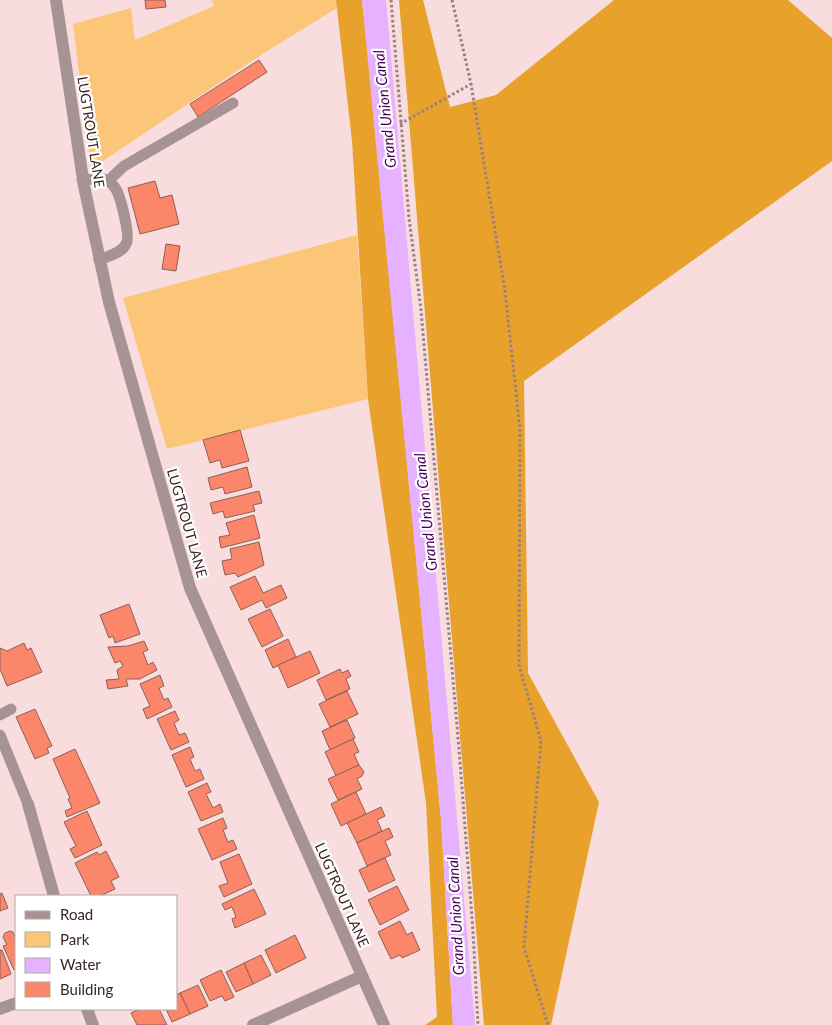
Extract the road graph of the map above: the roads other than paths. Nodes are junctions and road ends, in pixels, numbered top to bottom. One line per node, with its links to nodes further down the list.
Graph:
1 (56, 0): 3 (street, LUGTROUT LANE)
2 (233, 103): 4 (lane)
3 (82, 180): 4 (lane); 5 (street, LUGTROUT LANE)
4 (108, 181): 5 (lane)
5 (99, 260): 11 (street, LUGTROUT LANE)
6 (11, 709): 7 (lane)
7 (0, 715)
8 (0, 736): 9 (lane)
9 (28, 804): 10 (street)
10 (54, 895)
11 (362, 976): 16 (street); 17 (street, LUGTROUT LANE)
12 (15, 1003): 13 (street)
13 (0, 1010)
14 (87, 1010): 15 (street)
15 (93, 1025)
16 (253, 1025)
17 (384, 1025)

